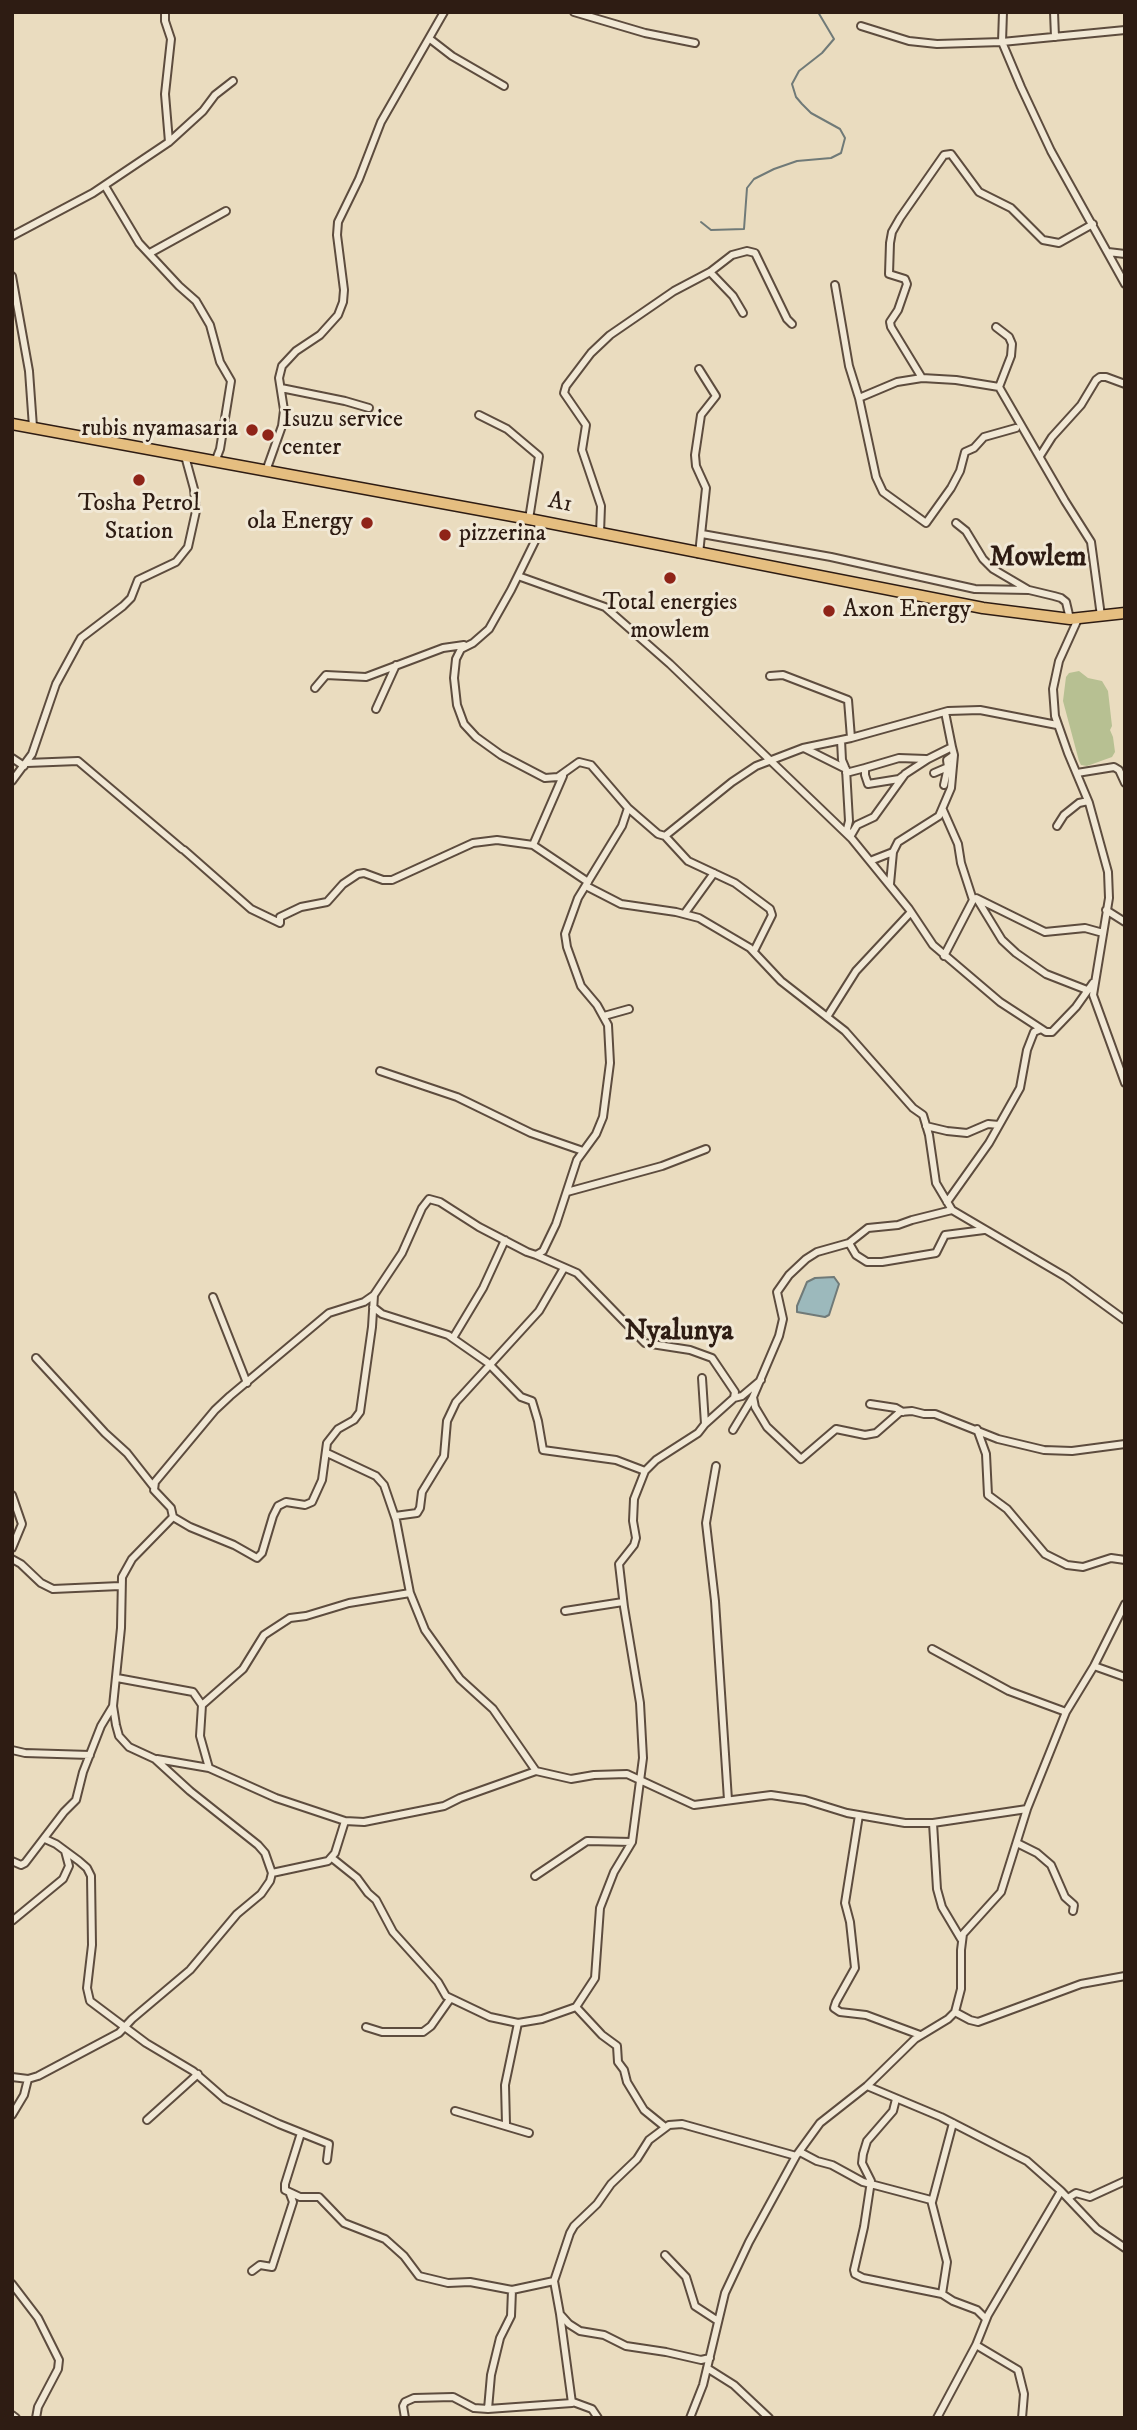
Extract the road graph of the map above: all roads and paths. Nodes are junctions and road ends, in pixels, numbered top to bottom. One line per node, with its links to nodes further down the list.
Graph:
1 (165, 12): 14 (street)
2 (444, 12): 9 (street)
3 (574, 12): 11 (street)
4 (1003, 12): 10 (street)
5 (1054, 12): 8 (street)
6 (861, 26): 10 (street)
7 (1125, 30): 8 (street)
8 (1055, 37): 10 (street)
9 (430, 39): 13 (street); 33 (street)
10 (1002, 42): 17 (street)
11 (695, 43)
12 (233, 81): 14 (street)
13 (503, 86)
14 (169, 142): 15 (street)
15 (105, 186): 18 (street); 20 (street)
16 (226, 211): 20 (street)
17 (1093, 225): 19 (street); 30 (street)
18 (12, 236)
19 (1108, 252): 21 (street); 24 (street)
20 (150, 253): 42 (street)
21 (1125, 254)
22 (710, 272): 26 (street); 27 (street); 46 (street)
23 (12, 276): 38 (street)
24 (1125, 284)
25 (835, 285): 34 (street)
26 (743, 313)
27 (792, 324)
28 (996, 327): 32 (street)
29 (699, 369): 47 (street)
30 (922, 379): 32 (street); 34 (street)
31 (1125, 384): 41 (street)
32 (999, 387): 41 (street)
33 (281, 388): 35 (street); 43 (street)
34 (859, 398): 39 (street)
35 (369, 408)
36 (479, 415): 44 (street)
37 (12, 424): 38 (highway, A1)
38 (33, 427): 40 (highway, A1)
39 (1016, 428)
40 (185, 456): 42 (highway, A1); 68 (street)
41 (1040, 456): 52 (street)
42 (215, 462): 43 (highway, A1)
43 (266, 471): 44 (highway, A1 / A1)
44 (534, 520): 46 (highway, A1 / A1); 49 (street)
45 (956, 523): 50 (street)
46 (600, 533): 48 (highway, A1 / A1)
47 (702, 534): 48 (street); 50 (street)
48 (699, 554): 53 (highway, A1)
49 (518, 576): 54 (street); 67 (street)
50 (1029, 590): 53 (street)
51 (1125, 612): 52 (highway, A1)
52 (1101, 616): 53 (highway, A1)
53 (1074, 619): 60 (street)
54 (473, 643): 55 (street); 73 (street)
55 (396, 665): 57 (street); 58 (street)
56 (770, 676): 61 (street)
57 (315, 688)
58 (376, 709)
59 (944, 712): 60 (street); 61 (street); 64 (street)
60 (1058, 725): 75 (street)
61 (851, 738): 62 (street)
62 (841, 740): 63 (street); 72 (street)
63 (803, 748): 67 (street); 72 (street)
64 (953, 751): 66 (street); 69 (street); 82 (street)
65 (12, 758): 68 (street)
66 (928, 758): 70 (street); 76 (street)
67 (768, 760): 84 (street); 85 (street)
68 (26, 764): 77 (street); 86 (street)
69 (948, 767): 74 (street); 79 (street)
70 (866, 768): 72 (street); 76 (street)
71 (1122, 770): 75 (street); 78 (street)
72 (846, 771): 85 (street)
73 (564, 773): 81 (street); 86 (street)
74 (934, 773)
75 (1077, 773): 80 (street)
76 (905, 774): 85 (street)
77 (12, 781)
78 (1125, 783)
79 (944, 785)
80 (1088, 801): 83 (street); 93 (street)
81 (628, 808): 84 (street); 90 (street)
82 (943, 810): 87 (street); 92 (street)
83 (1057, 826)
84 (665, 836): 89 (street)
85 (850, 837): 88 (street)
86 (533, 845): 90 (street)
87 (893, 852): 88 (street); 91 (street)
88 (870, 860): 91 (street)
89 (714, 873): 95 (street); 98 (street)
90 (587, 884): 95 (street); 103 (street)
91 (890, 885): 94 (street)
92 (975, 899): 97 (street); 99 (street); 101 (street)
93 (1106, 909): 96 (street); 97 (street)
94 (911, 912): 99 (street); 104 (street)
95 (685, 913): 98 (street)
96 (1125, 922)
97 (1104, 933): 100 (street)
98 (754, 951): 104 (street)
99 (944, 956): 105 (street)
100 (1093, 983): 101 (street); 106 (street)
101 (1087, 990): 105 (street)
102 (629, 1009): 103 (street)
103 (604, 1016): 112 (street)
104 (827, 1017): 110 (street)
105 (1041, 1029): 109 (street)
106 (1122, 1068): 108 (street)
107 (380, 1071): 112 (street)
108 (1125, 1083)
109 (999, 1125): 110 (street); 114 (street)
110 (926, 1126): 114 (street)
111 (706, 1149): 113 (street)
112 (583, 1151): 113 (street)
113 (567, 1192): 119 (street)
114 (947, 1202): 115 (street)
115 (952, 1209): 116 (street); 118 (street)
116 (984, 1230): 118 (street); 124 (street)
117 (505, 1240): 119 (street); 121 (street); 125 (street)
118 (849, 1243): 129 (street)
119 (536, 1255): 120 (street)
120 (564, 1268): 127 (street); 132 (street)
121 (374, 1295): 123 (street); 130 (street)
122 (213, 1297): 130 (street)
123 (373, 1307): 125 (street); 139 (street)
124 (1125, 1320)
125 (453, 1338): 127 (street)
126 (36, 1358): 142 (street)
127 (491, 1365): 141 (street); 144 (street)
128 (702, 1378): 135 (street)
129 (761, 1380): 131 (street); 132 (street)
130 (247, 1383): 142 (street)
131 (753, 1397): 134 (street); 137 (street)
132 (734, 1398): 135 (street)
133 (870, 1404): 134 (street)
134 (903, 1412): 136 (street)
135 (705, 1424): 141 (street)
136 (976, 1429): 138 (street); 148 (street)
137 (733, 1430)
138 (1125, 1444)
139 (327, 1453): 144 (street); 145 (street)
140 (716, 1466): 167 (street)
141 (645, 1471): 151 (street)
142 (153, 1486): 145 (street)
143 (12, 1495): 146 (street)
144 (395, 1516): 150 (street)
145 (173, 1517): 149 (street)
146 (12, 1548)
147 (12, 1559): 149 (street)
148 (1125, 1560)
149 (120, 1586): 157 (street)
150 (410, 1593): 158 (street); 165 (street)
151 (623, 1602): 153 (street); 166 (street)
152 (1125, 1604): 155 (street)
153 (565, 1611)
154 (932, 1649): 160 (street)
155 (1094, 1666): 156 (street); 160 (street)
156 (1125, 1677)
157 (117, 1678): 158 (street); 159 (street)
158 (202, 1705): 164 (street)
159 (113, 1706): 162 (street); 163 (street)
160 (1066, 1712): 168 (street)
161 (12, 1749): 162 (street)
162 (90, 1755): 172 (street)
163 (155, 1759): 164 (street); 178 (street)
164 (209, 1768): 170 (street)
165 (536, 1771): 166 (street); 170 (street)
166 (640, 1781): 167 (street); 173 (street)
167 (728, 1800): 169 (street)
168 (1027, 1809): 171 (street); 174 (street)
169 (859, 1815): 171 (street); 190 (street)
170 (345, 1821): 176 (street)
171 (933, 1823): 182 (street)
172 (45, 1839): 175 (street); 177 (street)
173 (632, 1842): 179 (street); 185 (street)
174 (1017, 1843): 180 (street); 182 (street)
175 (64, 1850): 181 (street); 188 (street)
176 (332, 1858): 178 (street); 184 (street)
177 (12, 1861)
178 (272, 1873): 188 (street)
179 (535, 1876)
180 (1073, 1911)
181 (12, 1921)
182 (961, 1939): 186 (street)
183 (1125, 1976): 186 (street)
184 (450, 1999): 187 (street); 189 (street)
185 (576, 2007): 187 (street); 201 (street)
186 (954, 2012): 190 (street)
187 (518, 2023): 200 (street)
188 (126, 2026): 191 (street); 193 (street)
189 (366, 2027)
190 (920, 2035): 194 (street)
191 (198, 2074): 198 (street); 202 (street)
192 (12, 2077): 193 (street)
193 (28, 2079): 197 (street)
194 (867, 2086): 195 (street); 204 (street)
195 (896, 2099): 199 (street); 207 (street)
196 (455, 2110): 200 (street)
197 (12, 2115)
198 (147, 2120)
199 (953, 2123): 208 (street); 211 (street)
200 (506, 2124): 203 (street)
201 (665, 2127): 204 (street); 215 (street)
202 (301, 2133): 205 (street); 209 (street)
203 (529, 2133)
204 (798, 2154): 207 (street); 221 (street)
205 (327, 2160)
206 (1125, 2181): 210 (street)
207 (870, 2184): 211 (street); 218 (street)
208 (1061, 2191): 210 (street); 220 (street)
209 (290, 2194): 214 (street); 217 (street)
210 (1068, 2198): 212 (street)
211 (932, 2202): 218 (street)
212 (1125, 2248)
213 (665, 2255): 221 (street)
214 (252, 2271)
215 (554, 2281): 217 (street); 219 (street)
216 (12, 2284): 227 (street)
217 (512, 2290): 226 (street)
218 (942, 2294): 220 (street)
219 (560, 2314): 223 (street); 225 (street)
220 (986, 2319): 222 (street)
221 (718, 2321): 223 (street)
222 (975, 2345): 232 (street); 233 (street)
223 (710, 2358): 224 (street)
224 (707, 2368): 230 (street); 231 (street)
225 (573, 2402): 226 (street); 229 (street)
226 (488, 2409): 228 (street)
227 (36, 2418)
228 (405, 2418)
229 (598, 2418)
230 (691, 2418)
231 (769, 2418)
232 (937, 2418)
233 (1023, 2418)

